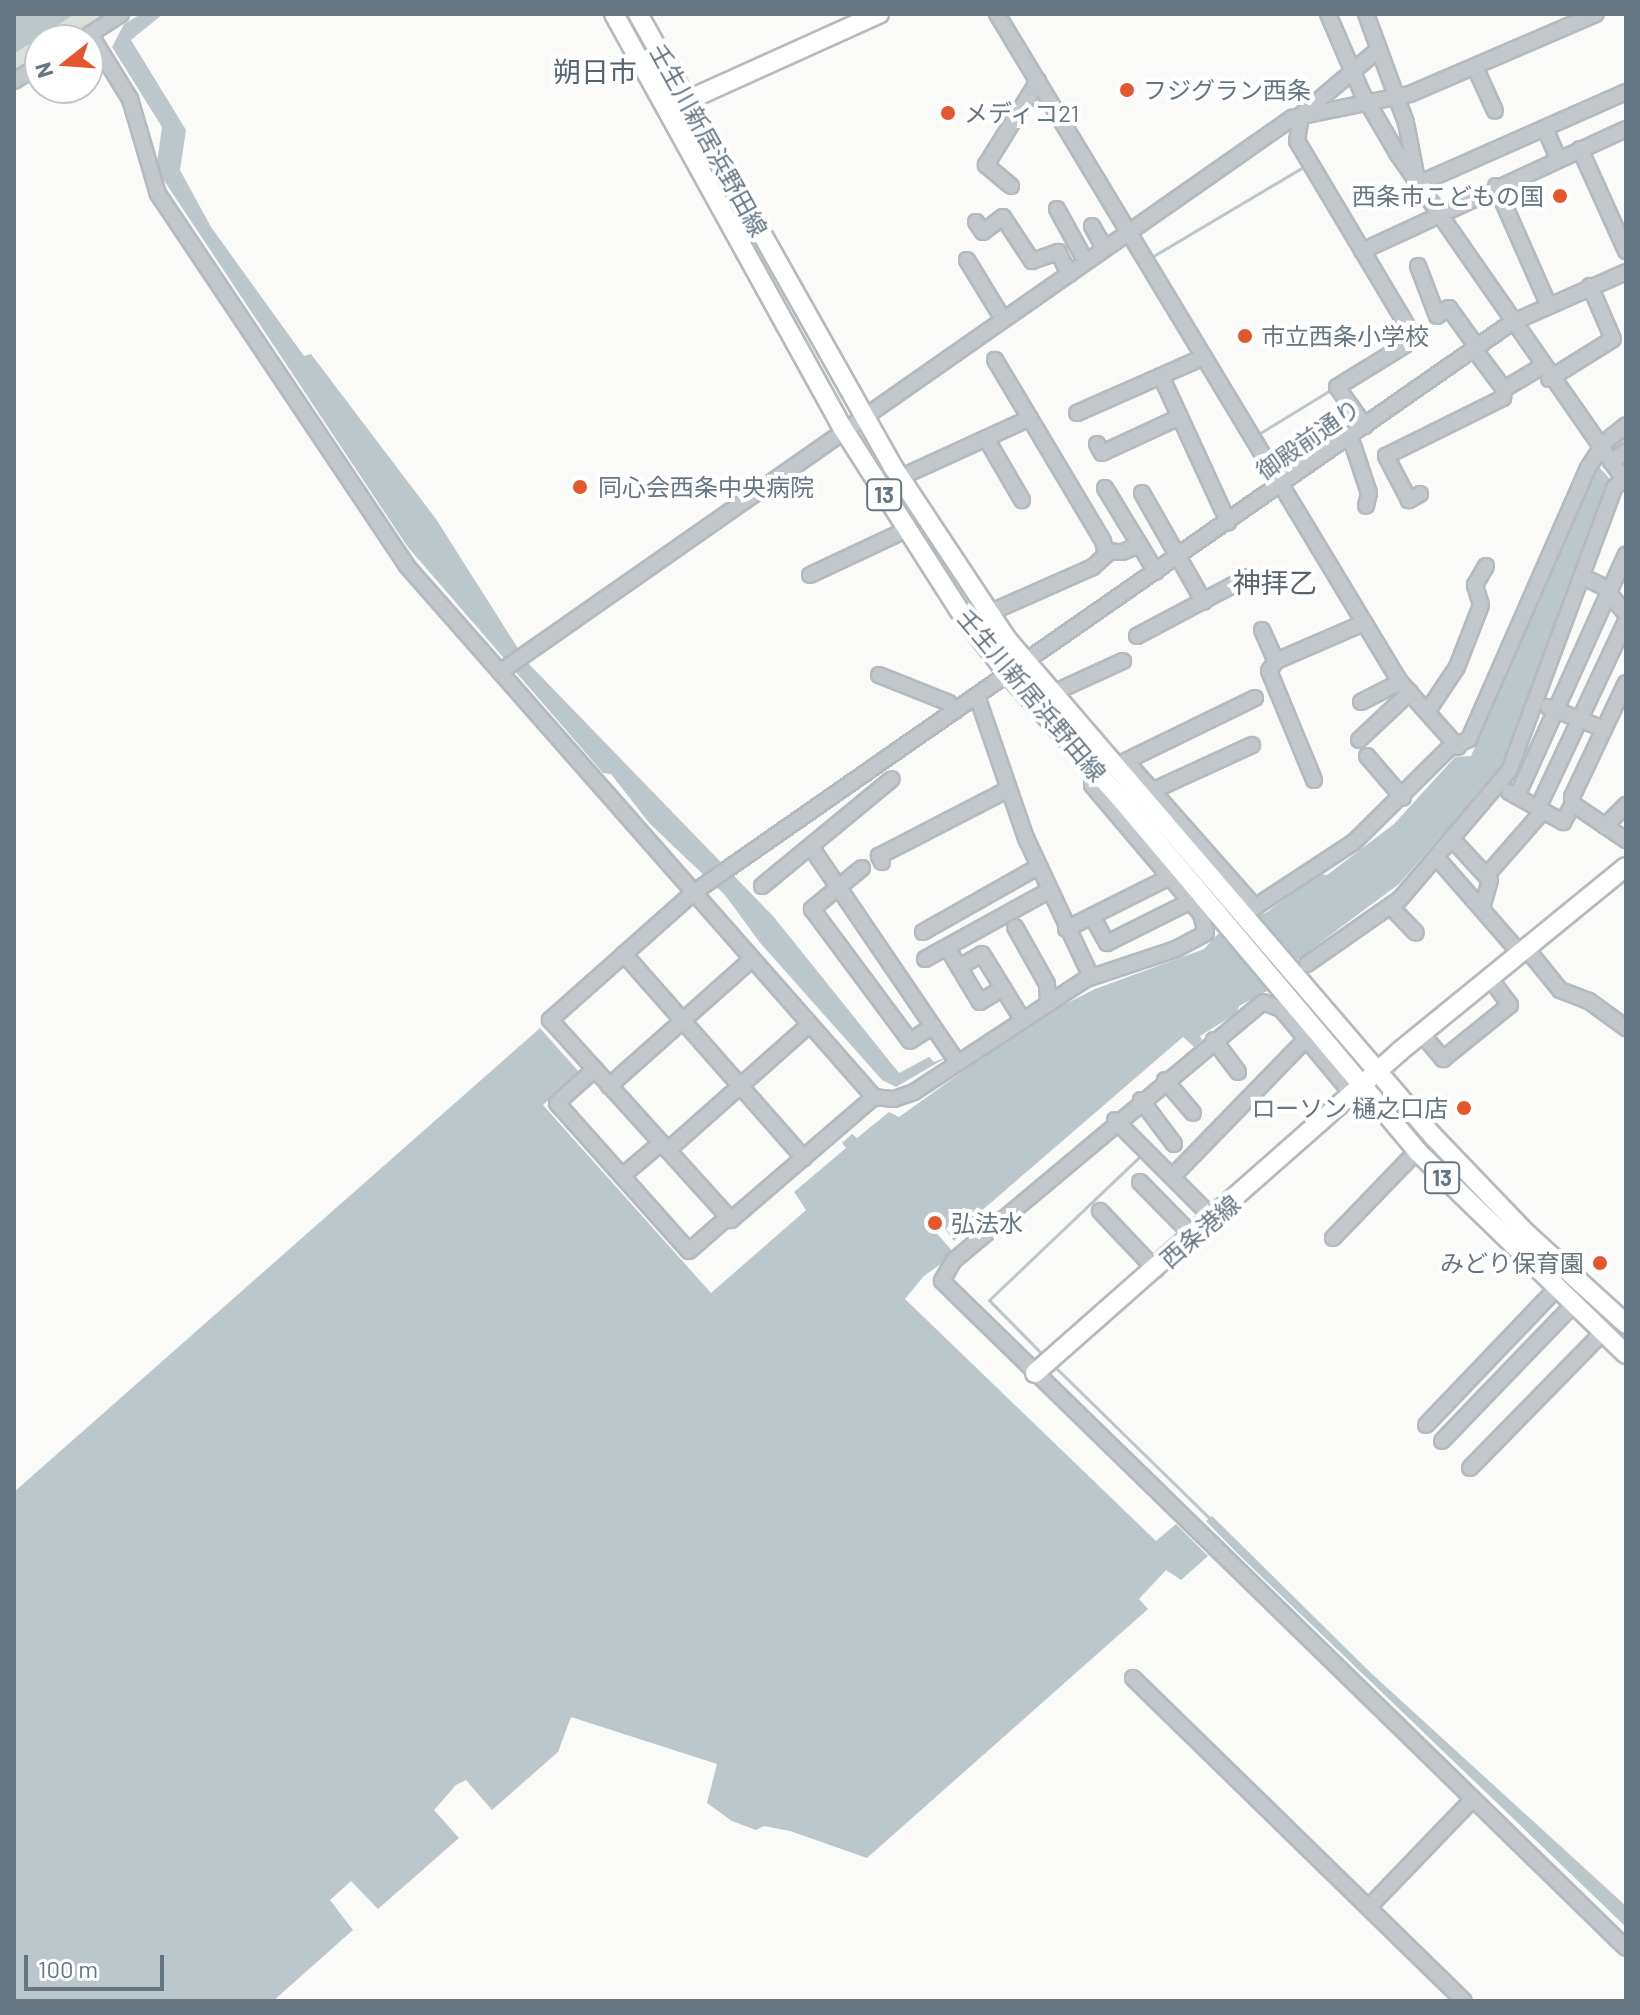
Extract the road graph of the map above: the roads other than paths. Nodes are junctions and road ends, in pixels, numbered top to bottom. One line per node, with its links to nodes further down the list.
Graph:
1 (121, 14): 9 (street)
2 (614, 14): 19 (main road, 壬生川新居浜野田線 / 13)
3 (638, 14): 17 (main road, 壬生川新居浜野田線 / 13)
4 (879, 14): 17 (main road)
5 (997, 14): 14 (street)
6 (1328, 14): 13 (street)
7 (1366, 14): 10 (street)
8 (1596, 14): 12 (street)
9 (104, 25)
10 (1379, 49): 13 (street); 16 (street)
11 (104, 62): 95 (street)
12 (1475, 67): 16 (street); 20 (street)
13 (1352, 71): 18 (street); 21 (street)
14 (1038, 81): 27 (street); 33 (street)
15 (1626, 92): 22 (street)
16 (1396, 96): 18 (street); 26 (street)
17 (687, 98): 19 (main road); 53 (main road, 壬生川新居浜野田線 / 13)
18 (1367, 102): 21 (street); 26 (street)
19 (668, 111): 58 (main road, 壬生川新居浜野田線 / 13)
20 (1495, 111)
21 (1301, 115): 33 (street); 35 (street)
22 (1545, 128): 25 (street); 26 (street)
23 (1626, 129): 24 (street)
24 (1580, 149): 25 (street); 36 (street)
25 (1558, 159): 28 (street)
26 (1418, 184): 30 (street)
27 (1011, 186)
28 (1496, 186): 30 (street); 43 (street)
29 (1057, 209): 38 (street)
30 (1437, 213): 35 (street); 45 (street)
31 (976, 222): 41 (street)
32 (1092, 226): 34 (street)
33 (1128, 233): 34 (street); 47 (street)
34 (1105, 249): 38 (street)
35 (1362, 251): 57 (street)
36 (1626, 251)
37 (967, 260): 44 (street)
38 (1086, 262): 41 (street)
39 (1418, 266): 46 (street)
40 (1626, 272): 42 (street, 御殿前通り)
41 (1069, 274): 44 (street)
42 (1590, 286): 43 (street, 御殿前通り); 49 (street)
43 (1548, 304): 45 (street, 御殿前通り)
44 (1003, 319): 53 (street)
45 (1511, 323): 46 (street, 御殿前通り); 49 (street)
46 (1476, 348): 51 (street); 57 (street, 御殿前通り)
47 (1204, 357): 50 (street); 67 (street)
48 (995, 360): 55 (street)
49 (1545, 373): 51 (street); 62 (street)
50 (1161, 376): 52 (street); 54 (street)
51 (1504, 389): 70 (street)
52 (1077, 413)
53 (863, 417): 58 (street); 65 (main road, 壬生川新居浜野田線 / 13)
54 (1180, 417): 61 (street); 73 (street)
55 (1030, 418): 60 (street); 76 (street)
56 (1626, 425): 62 (street)
57 (1365, 426): 59 (street, 御殿前通り)
58 (844, 430): 74 (main road, 壬生川新居浜野田線 / 13); 95 (street)
59 (1350, 436): 67 (street, 御殿前通り); 72 (street)
60 (986, 438): 65 (street); 71 (street)
61 (1097, 444)
62 (1599, 449): 64 (street); 112 (street)
63 (1626, 451): 64 (street)
64 (1611, 462): 66 (street)
65 (899, 478): 86 (main road, 壬生川新居浜野田線 / 13)
66 (1624, 481): 82 (street)
67 (1281, 485): 73 (street, 御殿前通り); 89 (street)
68 (1105, 488): 75 (street)
69 (1142, 493): 77 (street)
70 (1420, 494)
71 (1022, 500)
72 (1366, 506)
73 (1228, 522): 77 (street, 御殿前通り)
74 (906, 530): 81 (street); 96 (main road, 壬生川新居浜野田線 / 13)
75 (1140, 545): 76 (street); 80 (street)
76 (1106, 551): 86 (street)
77 (1180, 555): 80 (street, 御殿前通り); 85 (street)
78 (1626, 555): 84 (street)
79 (1486, 566): 107 (street)
80 (1156, 572): 92 (street, 御殿前通り)
81 (810, 575)
82 (1582, 576): 84 (street); 104 (street)
83 (1248, 577): 85 (street)
84 (1610, 592): 87 (street); 105 (street)
85 (1204, 602): 91 (street)
86 (989, 613): 92 (main road, 壬生川新居浜野田線 / 13)
87 (1626, 614)
88 (1626, 621): 108 (street)
89 (1364, 623): 94 (street); 99 (street)
90 (1262, 630): 94 (street)
91 (1137, 636)
92 (1026, 661): 96 (street, 御殿前通り); 100 (main road, 壬生川新居浜野田線 / 13)
93 (1123, 661): 100 (street)
94 (1276, 661): 117 (street)
95 (502, 670): 139 (street)
96 (1008, 674): 101 (street, 御殿前通り); 116 (main road, 壬生川新居浜野田線 / 13)
97 (879, 675): 106 (street)
98 (1626, 683): 109 (street)
99 (1405, 687): 103 (street); 107 (street); 110 (street)
100 (1053, 693): 113 (main road, 壬生川新居浜野田線 / 13)
101 (977, 696): 106 (street, 御殿前通り); 120 (street)
102 (1255, 698): 119 (street)
103 (1361, 702)
104 (1536, 703): 105 (street); 118 (street)
105 (1556, 710): 108 (street); 121 (street)
106 (955, 711): 115 (street, 御殿前通り)
107 (1427, 712): 112 (street)
108 (1581, 718): 109 (street); 125 (street)
109 (1604, 729): 123 (street)
110 (1359, 740)
111 (1252, 745): 119 (street)
112 (1458, 747): 122 (street)
113 (1104, 752): 116 (street); 119 (main road, 壬生川新居浜野田線 / 13)
114 (1367, 756): 122 (street)
115 (869, 770): 129 (street); 139 (street, 御殿前通り)
116 (1098, 773): 119 (main road, 壬生川新居浜野田線 / 13); 136 (street)
117 (1314, 780)
118 (1498, 786): 121 (street); 127 (street)
119 (1137, 789): 122 (street); 157 (main road, 壬生川新居浜野田線 / 13); 157 (main road, 壬生川新居浜野田線 / 13)
120 (1007, 790): 131 (street); 132 (street)
121 (1517, 796): 125 (street)
122 (1403, 798)
123 (1573, 804): 125 (street); 126 (street)
124 (1626, 805): 126 (street)
125 (1541, 810): 135 (street)
126 (1605, 826): 128 (street)
127 (1453, 840): 130 (street); 135 (street)
128 (1626, 840)
129 (811, 847): 137 (street); 138 (street)
130 (1437, 858): 142 (street); 143 (street)
131 (882, 862)
132 (1038, 867): 140 (street); 147 (street)
133 (1626, 867): 149 (main road)
134 (862, 868): 138 (street)
135 (1486, 876): 143 (street)
136 (1170, 877): 141 (street); 144 (street)
137 (762, 886)
138 (837, 887): 163 (street); 163 (street)
139 (697, 890): 150 (street, 御殿前通り); 153 (street)
140 (1048, 891): 146 (street); 152 (street)
141 (1191, 901): 144 (street); 155 (street)
142 (1390, 906): 148 (street); 157 (street)
143 (1482, 908): 149 (street)
144 (1092, 916): 146 (street)
145 (1015, 927): 159 (street)
146 (1066, 929): 155 (street)
147 (923, 932)
148 (1416, 933)
149 (1523, 951): 156 (main road); 164 (street)
150 (624, 954): 161 (street); 169 (street, 御殿前通り)
151 (951, 954): 154 (street)
152 (925, 959)
153 (751, 960): 161 (street); 162 (street)
154 (959, 967): 158 (street); 158 (street)
155 (1091, 977): 159 (street)
156 (1490, 978): 165 (main road); 165 (street)
157 (1282, 983): 166 (street); 167 (street); 171 (main road, 壬生川新居浜野田線 / 13); 175 (main road, 壬生川新居浜野田線 / 13)
158 (1003, 988): 160 (street)
159 (1048, 1002): 160 (street)
160 (1022, 1019): 168 (street)
161 (683, 1021): 173 (street); 174 (street)
162 (809, 1025): 174 (street); 176 (street)
163 (933, 1026): 168 (street)
164 (1626, 1028)
165 (1422, 1034): 171 (main road)
166 (1307, 1038): 175 (street); 185 (street)
167 (1214, 1040): 170 (street); 172 (street)
168 (958, 1063): 176 (street)
169 (595, 1069): 173 (street); 184 (street)
170 (1238, 1072)
171 (1379, 1073): 175 (main road); 195 (main road, 壬生川新居浜野田線 / 13)
172 (1165, 1080): 177 (street); 178 (street)
173 (609, 1086): 181 (street)
174 (740, 1086): 181 (street); 183 (street)
175 (1358, 1091): 182 (main road, 壬生川新居浜野田線 / 13); 189 (main road, 西条港線)
176 (874, 1097): 183 (street)
177 (1141, 1100): 179 (street); 180 (street)
178 (1193, 1113)
179 (1115, 1120): 185 (street); 198 (street)
180 (1174, 1144)
181 (664, 1147): 184 (street); 188 (street)
182 (1417, 1151): 191 (street); 193 (main road, 壬生川新居浜野田線 / 13)
183 (804, 1158): 188 (street)
184 (622, 1176): 188 (street)
185 (1172, 1177): 189 (street)
186 (1140, 1182): 190 (street)
187 (1099, 1211): 192 (street)
188 (728, 1217)
189 (1215, 1220): 190 (main road, 西条港線)
190 (1194, 1237): 192 (main road, 西条港線)
191 (1333, 1238)
192 (1156, 1270): 198 (main road, 西条港線)
193 (1556, 1289): 194 (main road, 壬生川新居浜野田線 / 13); 199 (street)
194 (1573, 1305): 196 (main road, 壬生川新居浜野田線 / 13); 200 (street)
195 (1626, 1324)
196 (1603, 1332): 197 (main road, 壬生川新居浜野田線 / 13); 201 (street)
197 (1626, 1354)
198 (1035, 1373): 203 (street)
199 (1426, 1425)
200 (1442, 1441)
201 (1470, 1468)
202 (1133, 1678): 204 (street)
203 (1472, 1800): 204 (street); 205 (street)
204 (1370, 1906): 206 (street)
205 (1626, 1948)
206 (1464, 2001)

